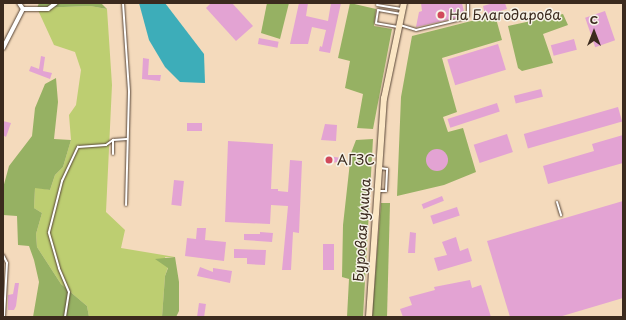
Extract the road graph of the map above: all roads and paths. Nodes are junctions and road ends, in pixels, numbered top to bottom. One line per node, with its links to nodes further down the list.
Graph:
1 (19, 3): 6 (street)
2 (56, 3): 6 (street)
3 (123, 3): 10 (lane)
4 (468, 3): 8 (lane)
5 (378, 5): 7 (lane)
6 (23, 9): 9 (street)
7 (402, 9): 8 (main road, Буровая улица); 8 (lane)
8 (399, 26): 13 (main road, Буровая улица)
9 (3, 48)
10 (127, 138): 11 (lane); 16 (lane)
11 (113, 140): 12 (lane); 20 (lane)
12 (112, 154)
13 (379, 168): 14 (main road, Буровая улица); 14 (lane)
14 (377, 191): 21 (main road, Буровая улица)
15 (557, 202): 17 (lane)
16 (126, 205)
17 (561, 216)
18 (3, 255): 19 (lane)
19 (4, 317)
20 (65, 317)
21 (369, 317)

